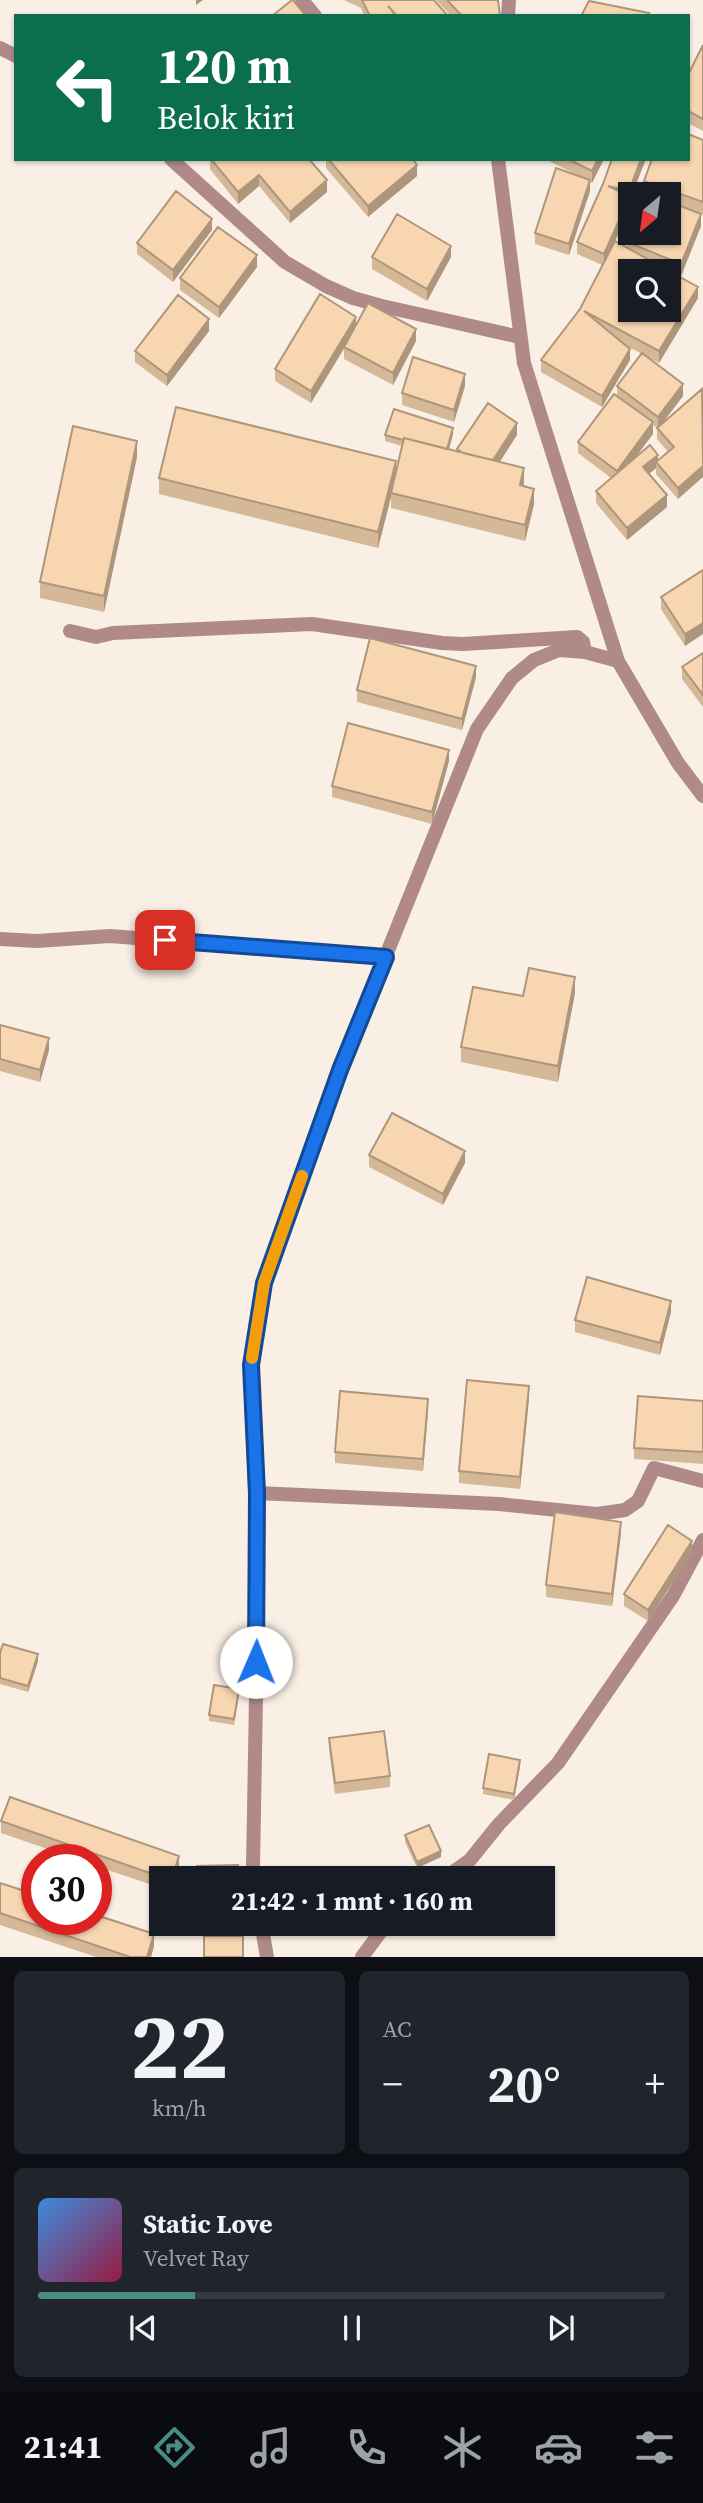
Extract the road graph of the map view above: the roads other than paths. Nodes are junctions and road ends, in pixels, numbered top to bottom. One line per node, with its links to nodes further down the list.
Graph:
1 (302, 0): 2 (street)
2 (313, 14)
3 (173, 161): 5 (street)
4 (498, 161): 5 (street)
5 (520, 337): 8 (street)
6 (70, 631): 7 (street)
7 (585, 652): 8 (street); 11 (street)
8 (618, 661): 9 (street)
9 (703, 796)
10 (0, 939): 11 (street)
11 (386, 957): 13 (street)
12 (703, 1481): 13 (street)
13 (257, 1493): 15 (street)
14 (703, 1540): 16 (street)
15 (254, 1866)
16 (462, 1866)
17 (263, 1936): 19 (street)
18 (377, 1936): 20 (street)
19 (267, 1957)
20 (362, 1957)

